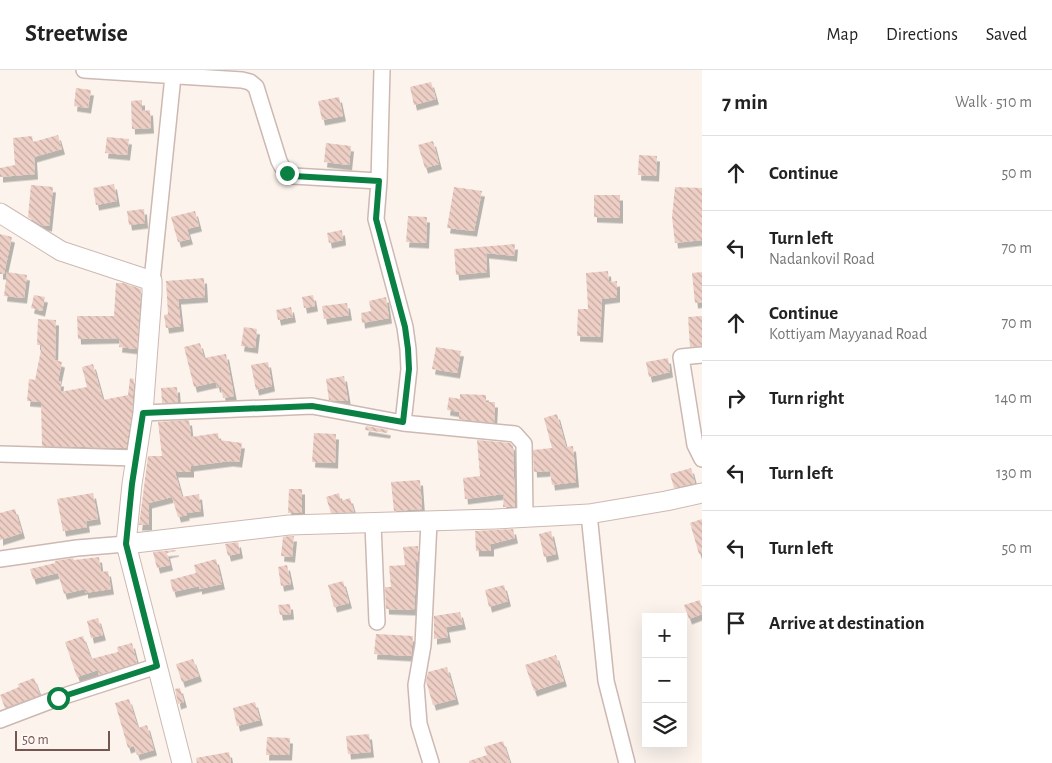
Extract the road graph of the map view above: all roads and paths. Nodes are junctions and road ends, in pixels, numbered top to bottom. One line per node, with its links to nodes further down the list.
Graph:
1 (84, 70): 3 (street)
2 (382, 70): 4 (street)
3 (173, 76): 4 (street); 6 (street)
4 (379, 181): 9 (street)
5 (0, 213): 6 (street)
6 (152, 281): 8 (street)
7 (702, 355): 12 (street)
8 (143, 413): 9 (street); 11 (street)
9 (403, 422): 15 (street)
10 (0, 454): 11 (street)
11 (136, 458): 18 (street)
12 (702, 459)
13 (702, 493): 14 (street)
14 (590, 514): 15 (street); 25 (street)
15 (525, 517): 16 (street)
16 (429, 522): 17 (street); 24 (street)
17 (373, 524): 18 (street); 20 (street)
18 (126, 544): 19 (street); 21 (street)
19 (0, 559)
20 (377, 622)
21 (157, 666): 22 (street); 23 (street)
22 (0, 720)
23 (182, 763)
24 (431, 763)
25 (627, 763)

